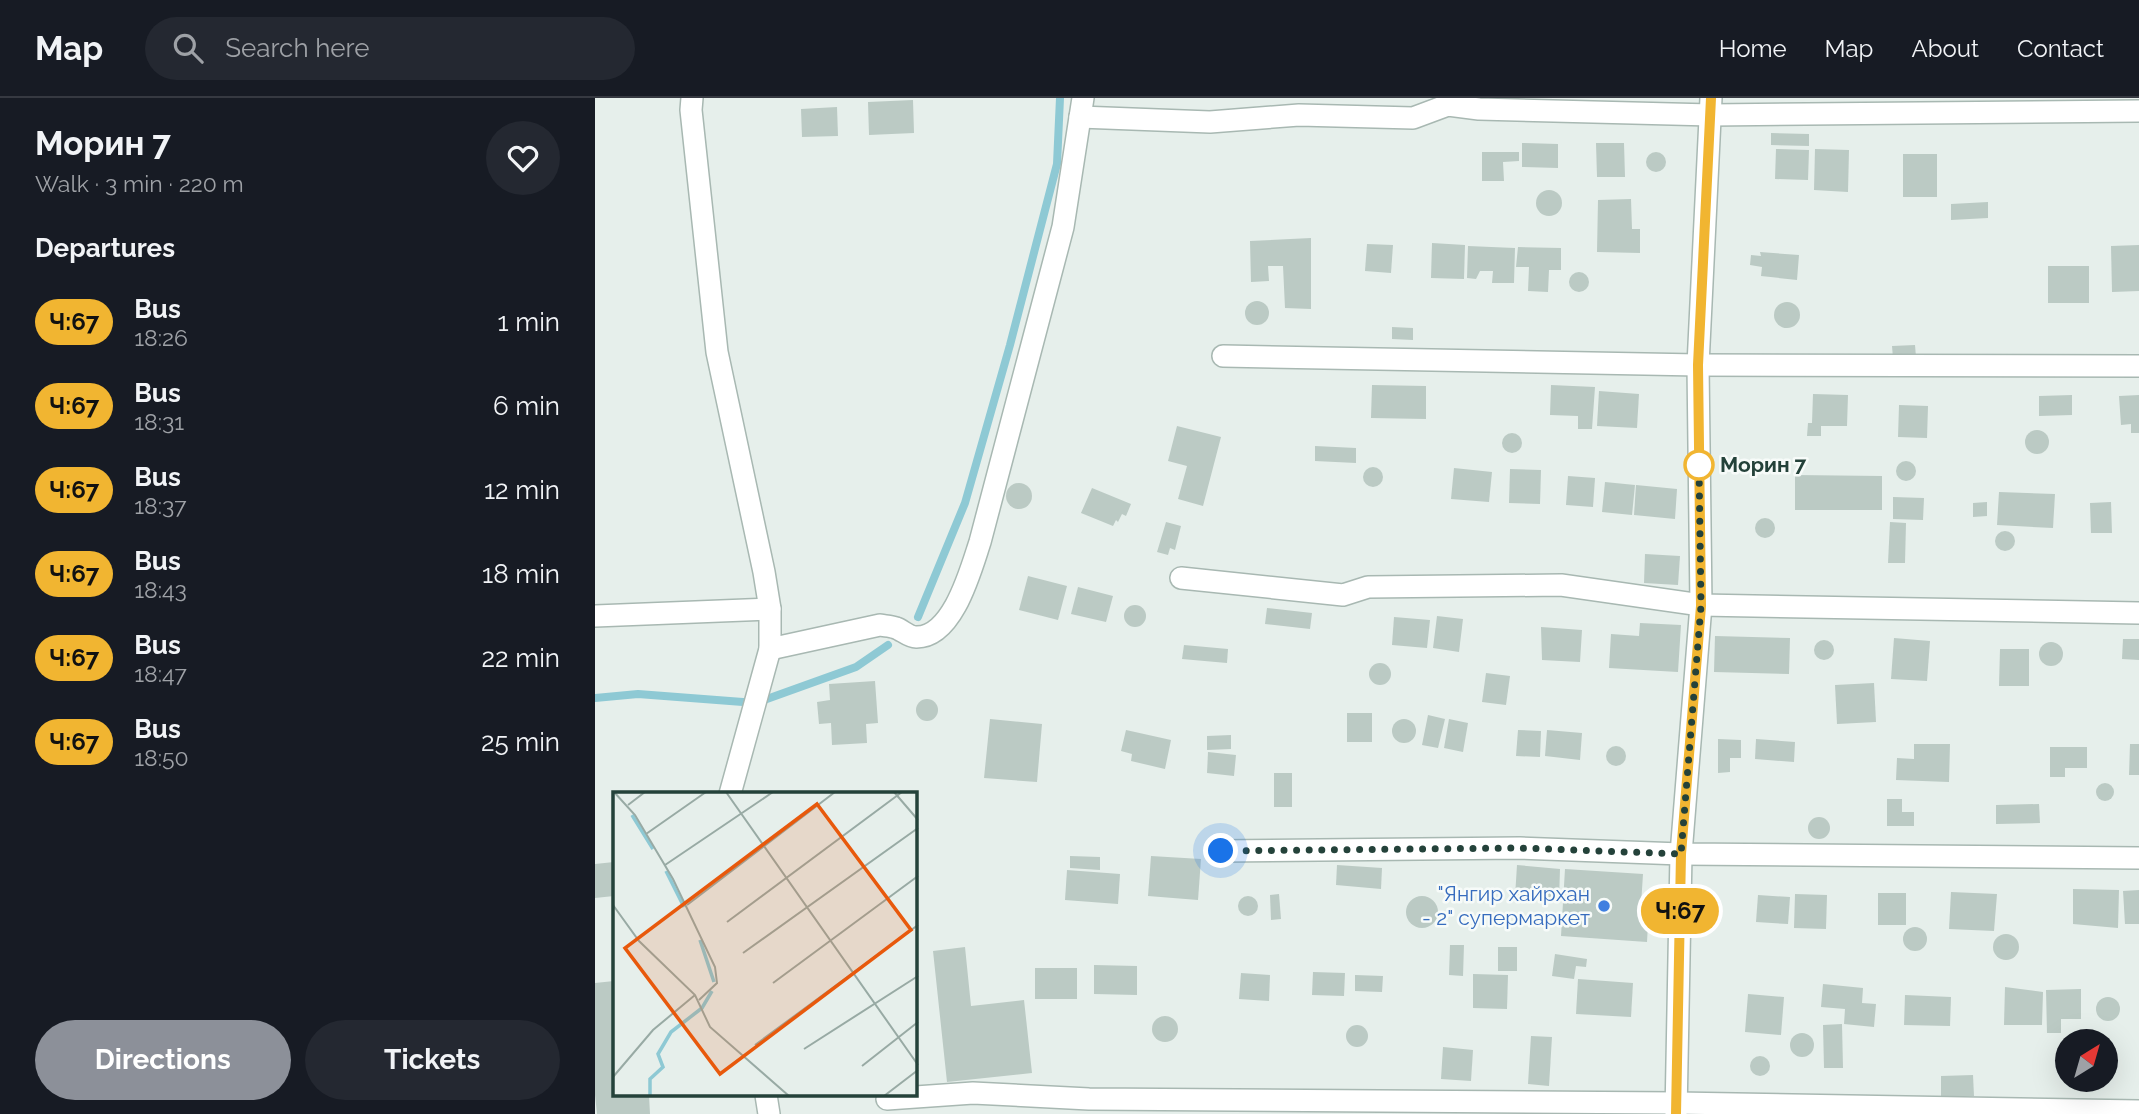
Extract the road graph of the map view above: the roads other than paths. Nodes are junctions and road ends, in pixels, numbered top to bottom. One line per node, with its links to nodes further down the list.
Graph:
1 (692, 98): 10 (street)
2 (1081, 107): 3 (street); 13 (street)
3 (1711, 107): 4 (street); 6 (street)
4 (2139, 111)
5 (1223, 356): 6 (street)
6 (1698, 365): 7 (street); 9 (street)
7 (2139, 366)
8 (1181, 578): 9 (street)
9 (1701, 606): 11 (street); 16 (street)
10 (770, 609): 12 (street); 13 (street)
11 (2139, 613)
12 (595, 616)
13 (770, 649): 14 (street)
14 (731, 792)
15 (1221, 851): 16 (street)
16 (1681, 854): 17 (street); 20 (street)
17 (2139, 858)
18 (766, 1096): 22 (street)
19 (887, 1099): 20 (street)
20 (1676, 1109): 21 (street)
21 (2139, 1111)
22 (769, 1114)

